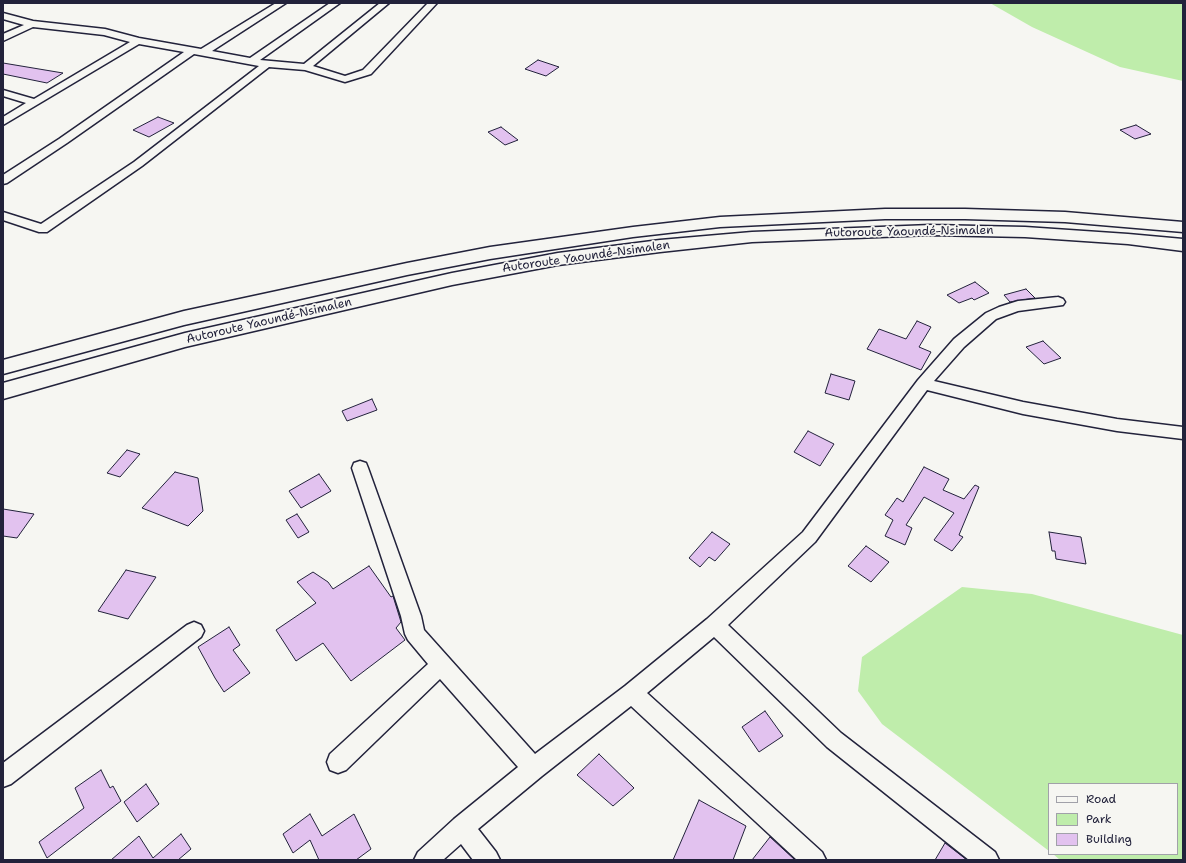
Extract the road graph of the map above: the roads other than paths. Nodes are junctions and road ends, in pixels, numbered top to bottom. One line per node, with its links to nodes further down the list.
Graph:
1 (282, 3): 9 (street)
2 (336, 3): 10 (street)
3 (385, 3): 12 (street)
4 (433, 3): 12 (street)
5 (3, 16): 6 (street)
6 (32, 24): 7 (street); 8 (street)
7 (3, 38)
8 (138, 41): 9 (street); 14 (street)
9 (197, 52): 10 (street); 16 (street)
10 (252, 61): 11 (street)
11 (267, 64): 12 (street); 17 (street)
12 (306, 67)
13 (3, 93): 14 (street)
14 (34, 102): 15 (street)
15 (3, 122)
16 (3, 180)
17 (3, 216)
18 (1183, 227): 21 (highway, Autoroute Yaoundé-Nsimalen)
19 (1183, 245): 23 (highway, Autoroute Yaoundé-Nsimalen)
20 (1058, 302): 22 (street)
21 (3, 367)
22 (923, 384): 24 (street); 26 (street)
23 (3, 390)
24 (1183, 433)
25 (360, 468): 28 (street)
26 (714, 625): 29 (street); 37 (street)
27 (194, 631): 32 (street)
28 (441, 665): 30 (street); 31 (street)
29 (632, 693): 31 (street); 36 (street)
30 (338, 762)
31 (534, 768): 33 (street)
32 (3, 776)
33 (462, 827): 34 (street); 35 (street)
34 (426, 860)
35 (488, 860)
36 (814, 860)
37 (987, 860)

